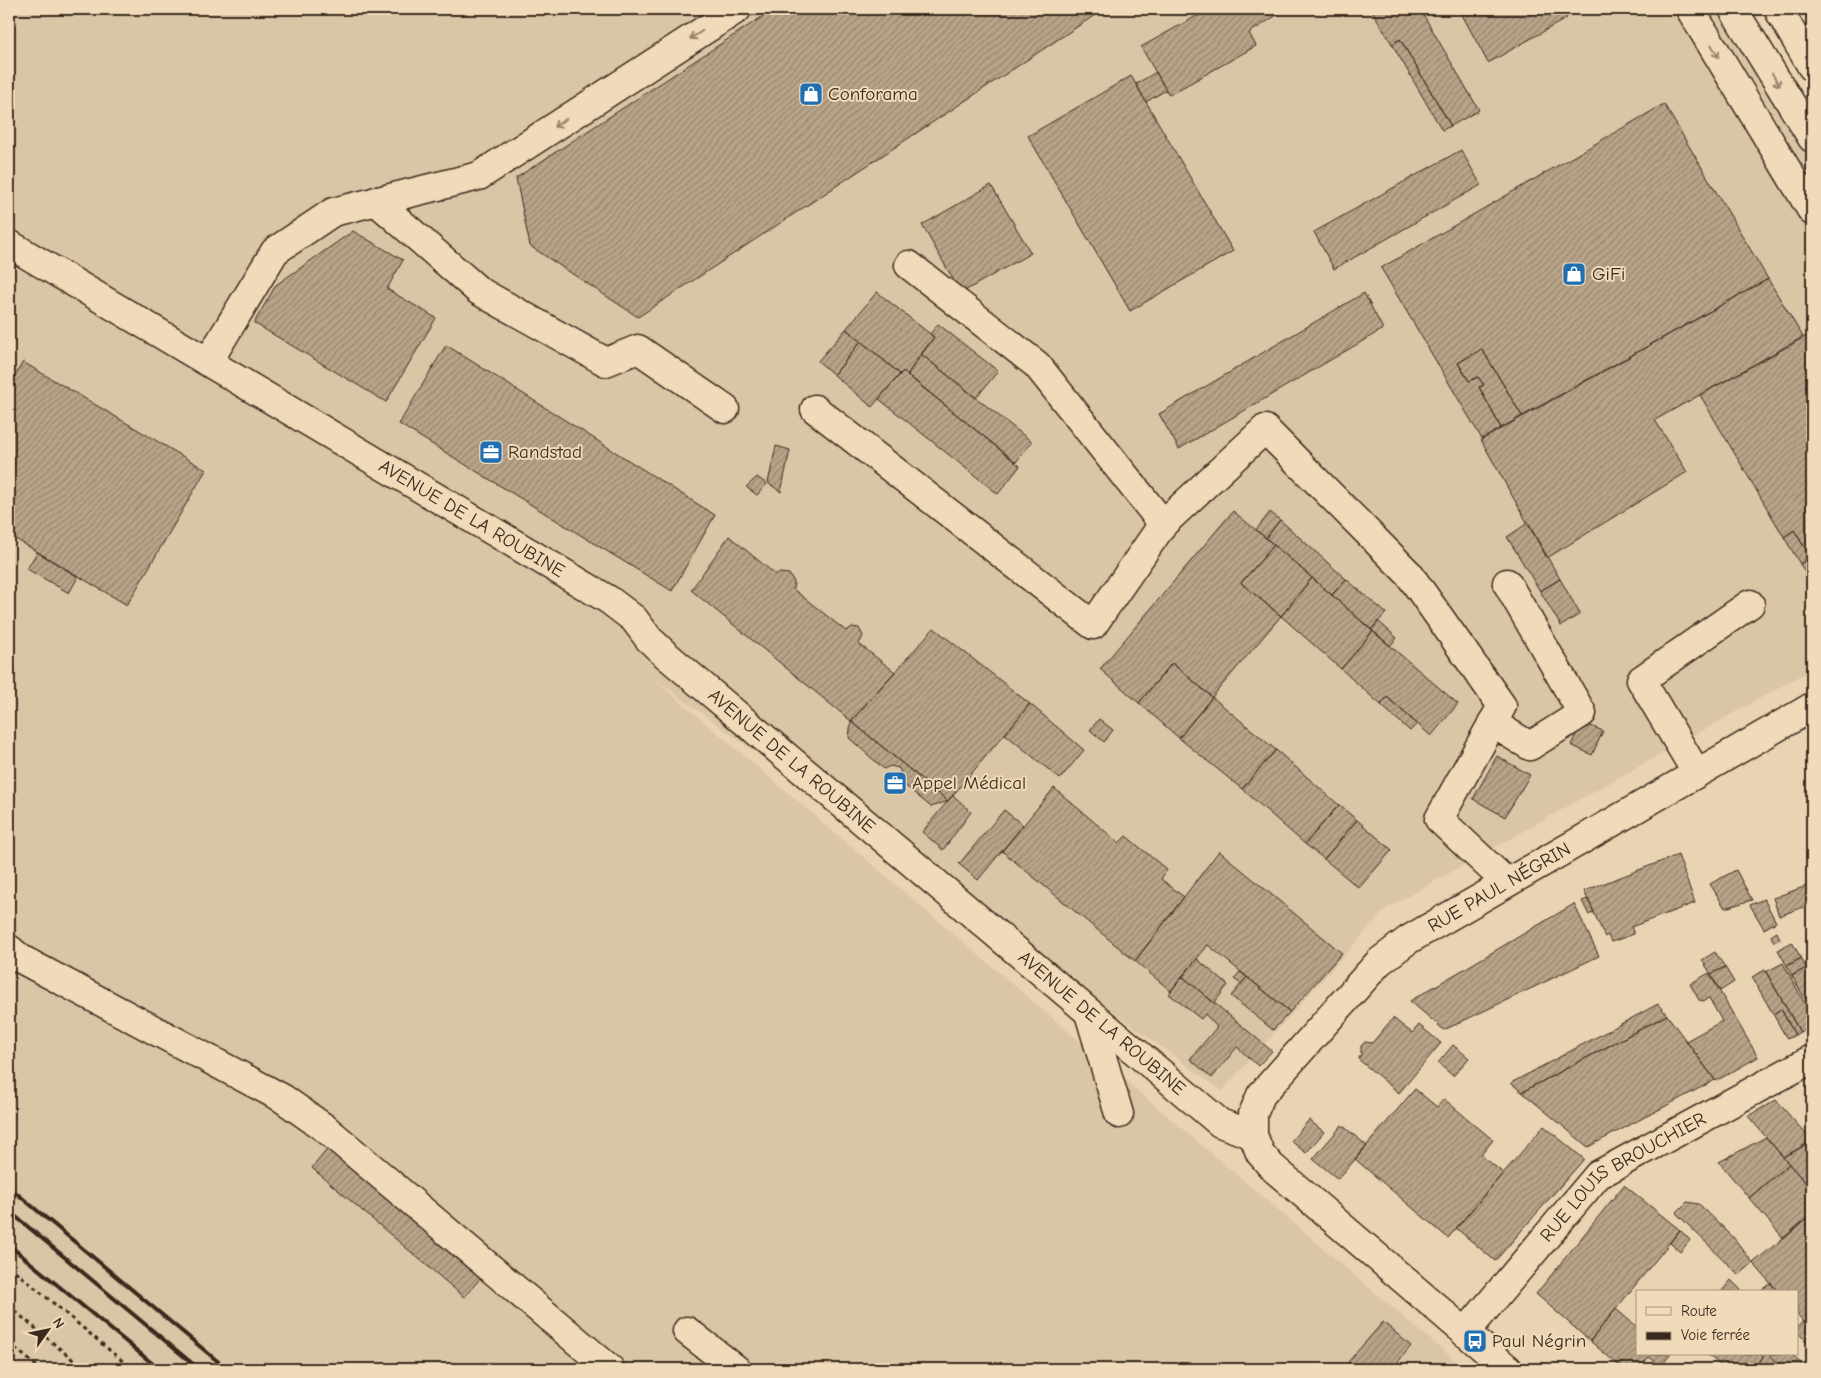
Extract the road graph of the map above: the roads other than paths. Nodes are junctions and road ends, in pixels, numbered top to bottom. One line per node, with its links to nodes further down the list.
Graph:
1 (737, 9): 7 (street, one-way to 7)
2 (1690, 9): 8 (street, one-way to 8)
3 (1733, 9): 6 (street, one-way to 6)
4 (1778, 9): 5 (street)
5 (1812, 67)
6 (1812, 138)
7 (376, 201): 11 (street); 12 (street)
8 (1812, 211)
9 (9, 244): 11 (street, AVENUE DE LA ROUBINE)
10 (908, 265): 14 (street)
11 (208, 362): 22 (street, AVENUE DE LA ROUBINE)
12 (725, 409)
13 (815, 409): 14 (street)
14 (1164, 524): 18 (street)
15 (1507, 583): 18 (street)
16 (1750, 604): 19 (street)
17 (1812, 707): 19 (street, RUE PAUL NÉGRIN)
18 (1492, 723): 20 (street)
19 (1696, 772): 20 (street, RUE PAUL NÉGRIN)
20 (1506, 882): 25 (street, RUE PAUL NÉGRIN)
21 (9, 949): 28 (street)
22 (1089, 1013): 24 (street); 25 (street, AVENUE DE LA ROUBINE)
23 (1812, 1058): 27 (street, RUE LOUIS BROUCHIER)
24 (1119, 1114)
25 (1253, 1135): 27 (street)
26 (687, 1331): 29 (street)
27 (1465, 1332): 30 (street)
28 (610, 1369)
29 (736, 1369)
30 (1508, 1369)

